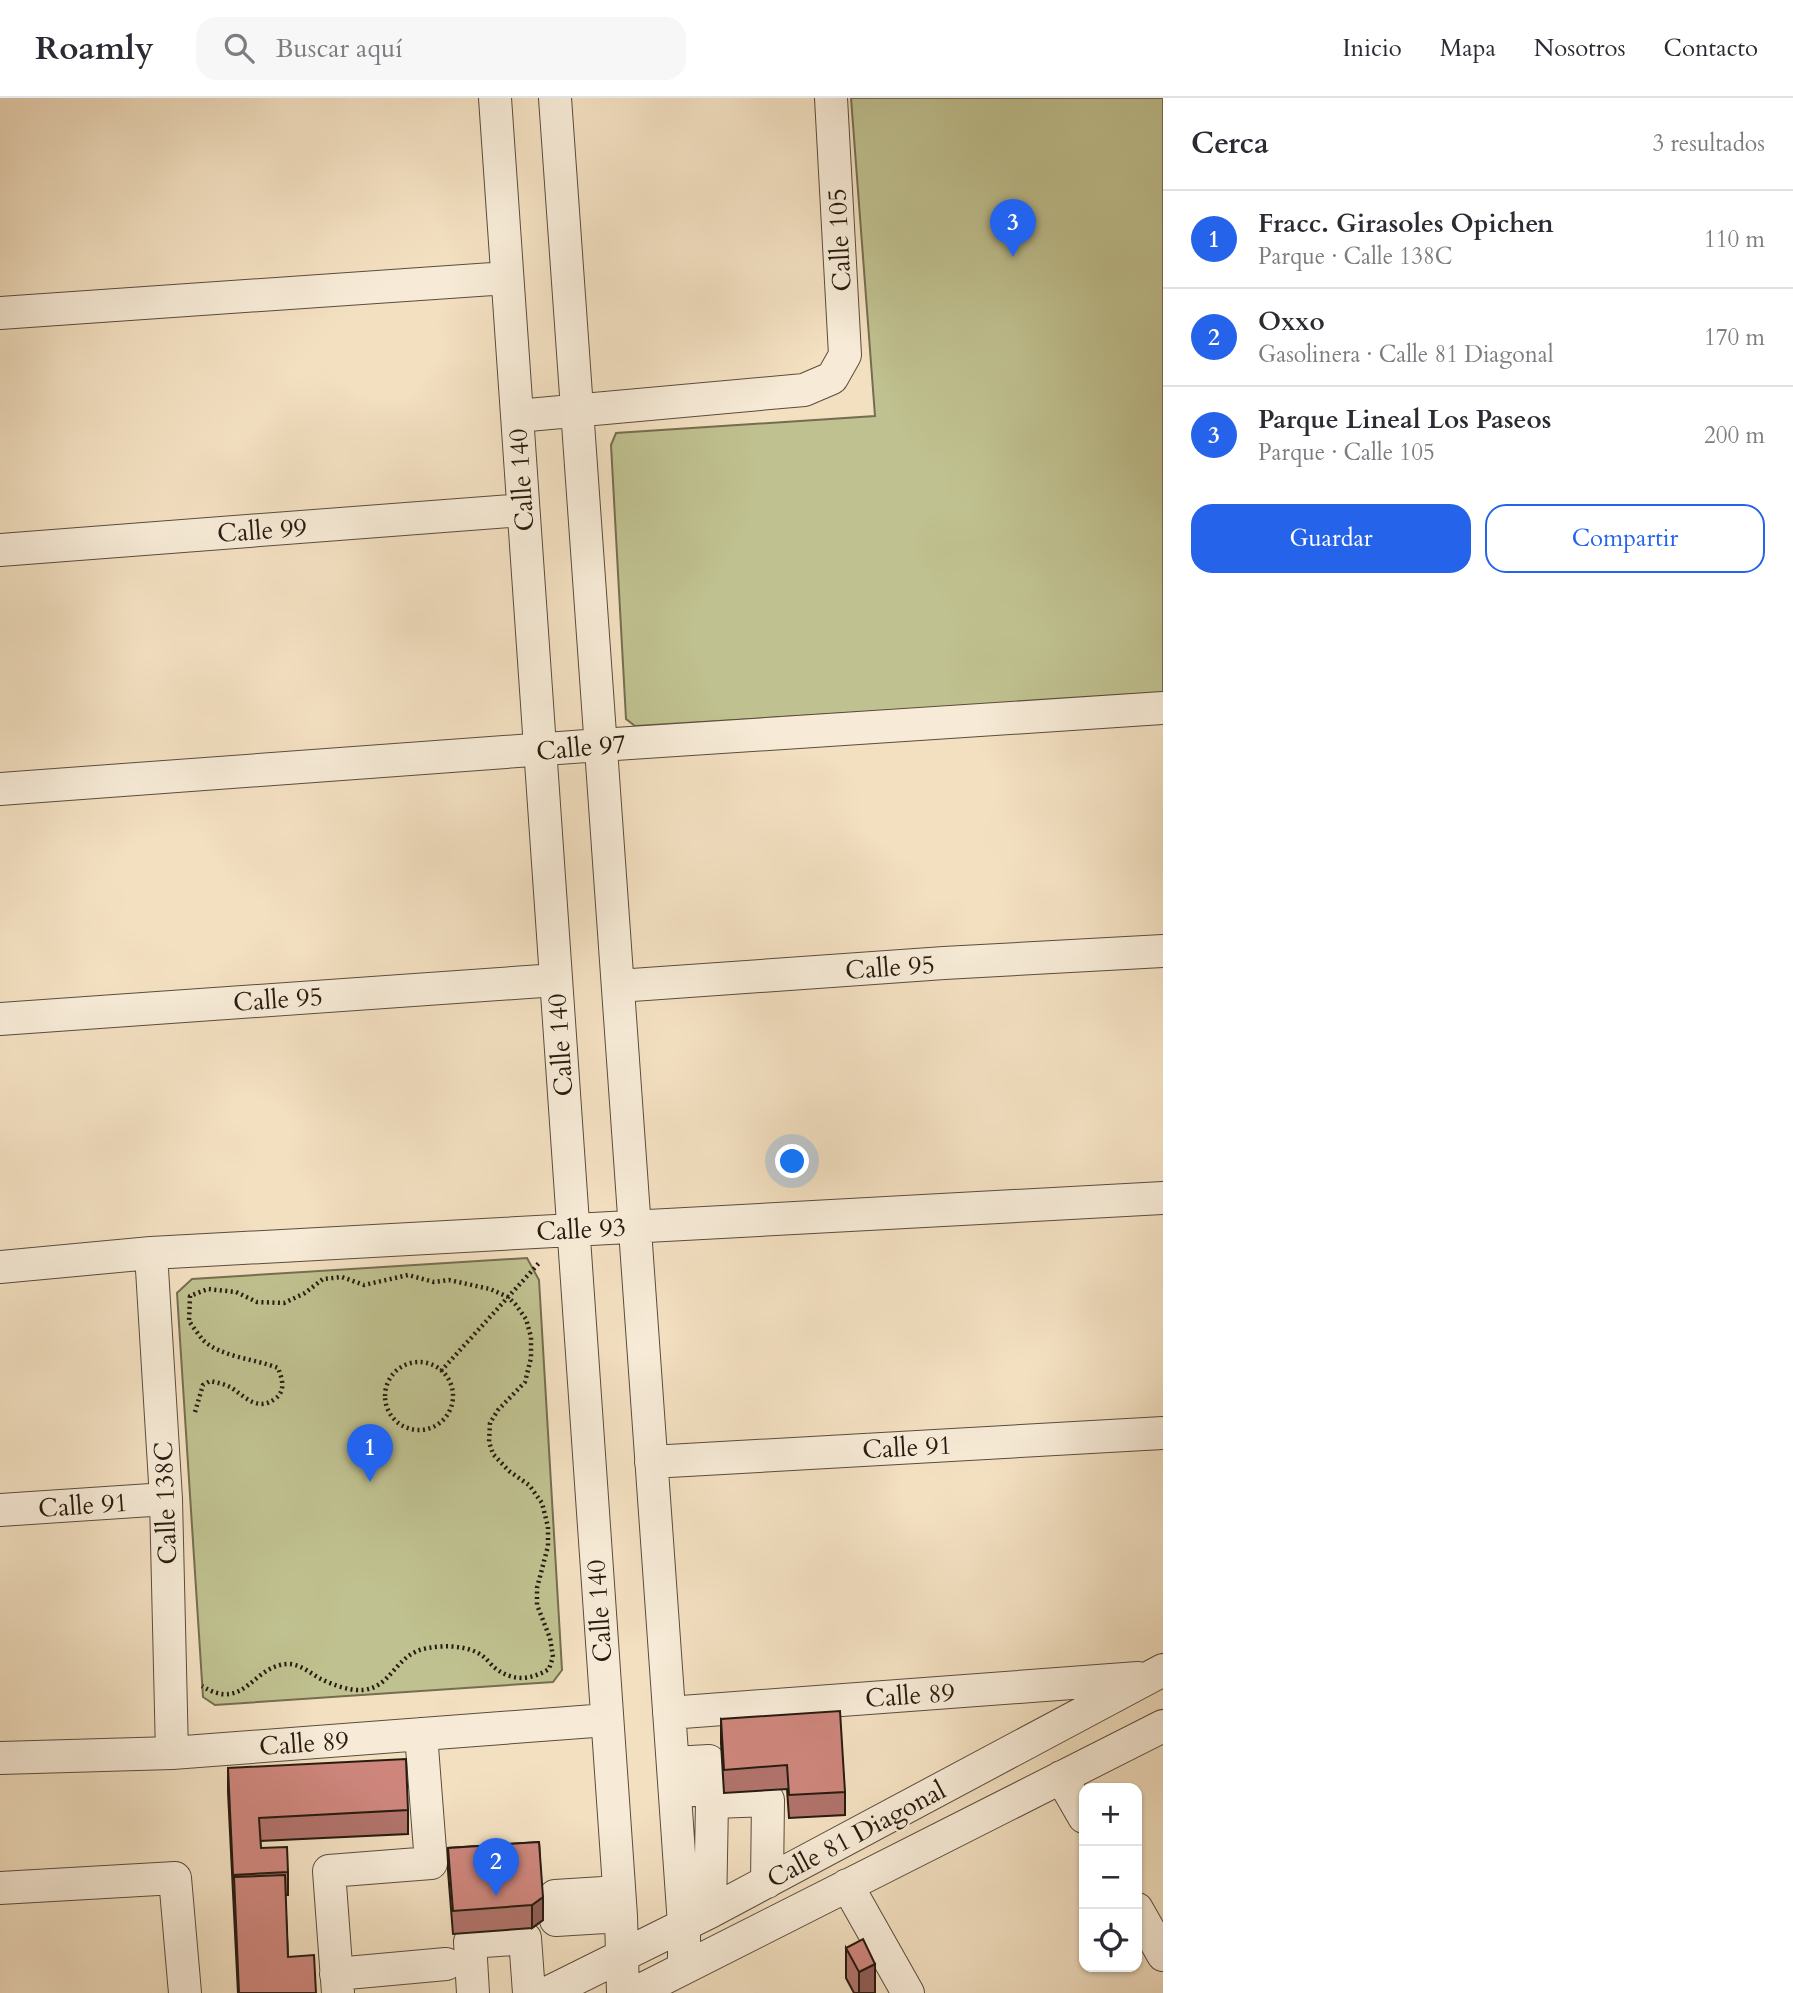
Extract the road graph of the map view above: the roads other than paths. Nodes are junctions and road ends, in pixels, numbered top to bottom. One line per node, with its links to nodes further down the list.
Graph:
1 (495, 98): 4 (street, Calle 140)
2 (555, 98): 6 (street)
3 (831, 98): 6 (street, Calle 105)
4 (507, 278): 5 (street); 7 (street, Calle 140)
5 (0, 313)
6 (577, 411): 7 (street); 11 (street)
7 (517, 416): 8 (street, Calle 140)
8 (523, 510): 9 (street, Calle 99); 12 (street, Calle 140)
9 (0, 550)
10 (1163, 708): 11 (street, Calle 97)
11 (600, 745): 12 (street, Calle 97); 16 (street)
12 (540, 751): 13 (street, Calle 97); 15 (street, Calle 140)
13 (0, 789)
14 (1163, 951): 16 (street, Calle 95)
15 (556, 980): 17 (street, Calle 95); 20 (street, Calle 140)
16 (618, 986): 19 (street)
17 (0, 1019)
18 (1163, 1198): 19 (street, Calle 93)
19 (634, 1226): 20 (street, Calle 93); 24 (street)
20 (573, 1230): 21 (street, Calle 93); 29 (street, Calle 140)
21 (151, 1253): 22 (street, Calle 93); 25 (street, Calle 138C)
22 (0, 1266)
23 (1163, 1433): 24 (street, Calle 91)
24 (651, 1462): 28 (street)
25 (166, 1499): 26 (street, Calle 91); 32 (street, Calle 138C)
26 (0, 1510)
27 (1157, 1673): 28 (street, Calle 89); 36 (street, Calle 81 Diagonal)
28 (669, 1713): 39 (street)
29 (607, 1720): 31 (street, Calle 89); 42 (street, Calle 140)
30 (1163, 1726): 34 (street, Calle 81 Diagonal)
31 (421, 1734): 32 (street, Calle 89); 45 (street)
32 (172, 1753): 33 (street, Calle 89)
33 (0, 1758)
34 (1061, 1777): 35 (street); 37 (street, Calle 81 Diagonal)
35 (1079, 1808)
36 (766, 1882): 39 (street, Calle 81 Diagonal); 39 (street)
37 (847, 1885): 44 (street, Calle 81 Diagonal); 52 (street)
38 (0, 1888): 46 (street)
39 (697, 1918): 42 (street, Calle 81 Diagonal); 44 (street)
40 (1142, 1918): 41 (street)
41 (1163, 1955)
42 (621, 1956): 49 (street, Calle 81 Diagonal); 50 (street, Calle 140)
43 (446, 1964): 45 (street)
44 (684, 1968): 51 (street, Calle 81 Diagonal)
45 (337, 1984)
46 (184, 1993)
47 (473, 1993): 48 (street)
48 (529, 1993)
49 (547, 1993)
50 (623, 1993)
51 (635, 1993)
52 (908, 1993)

